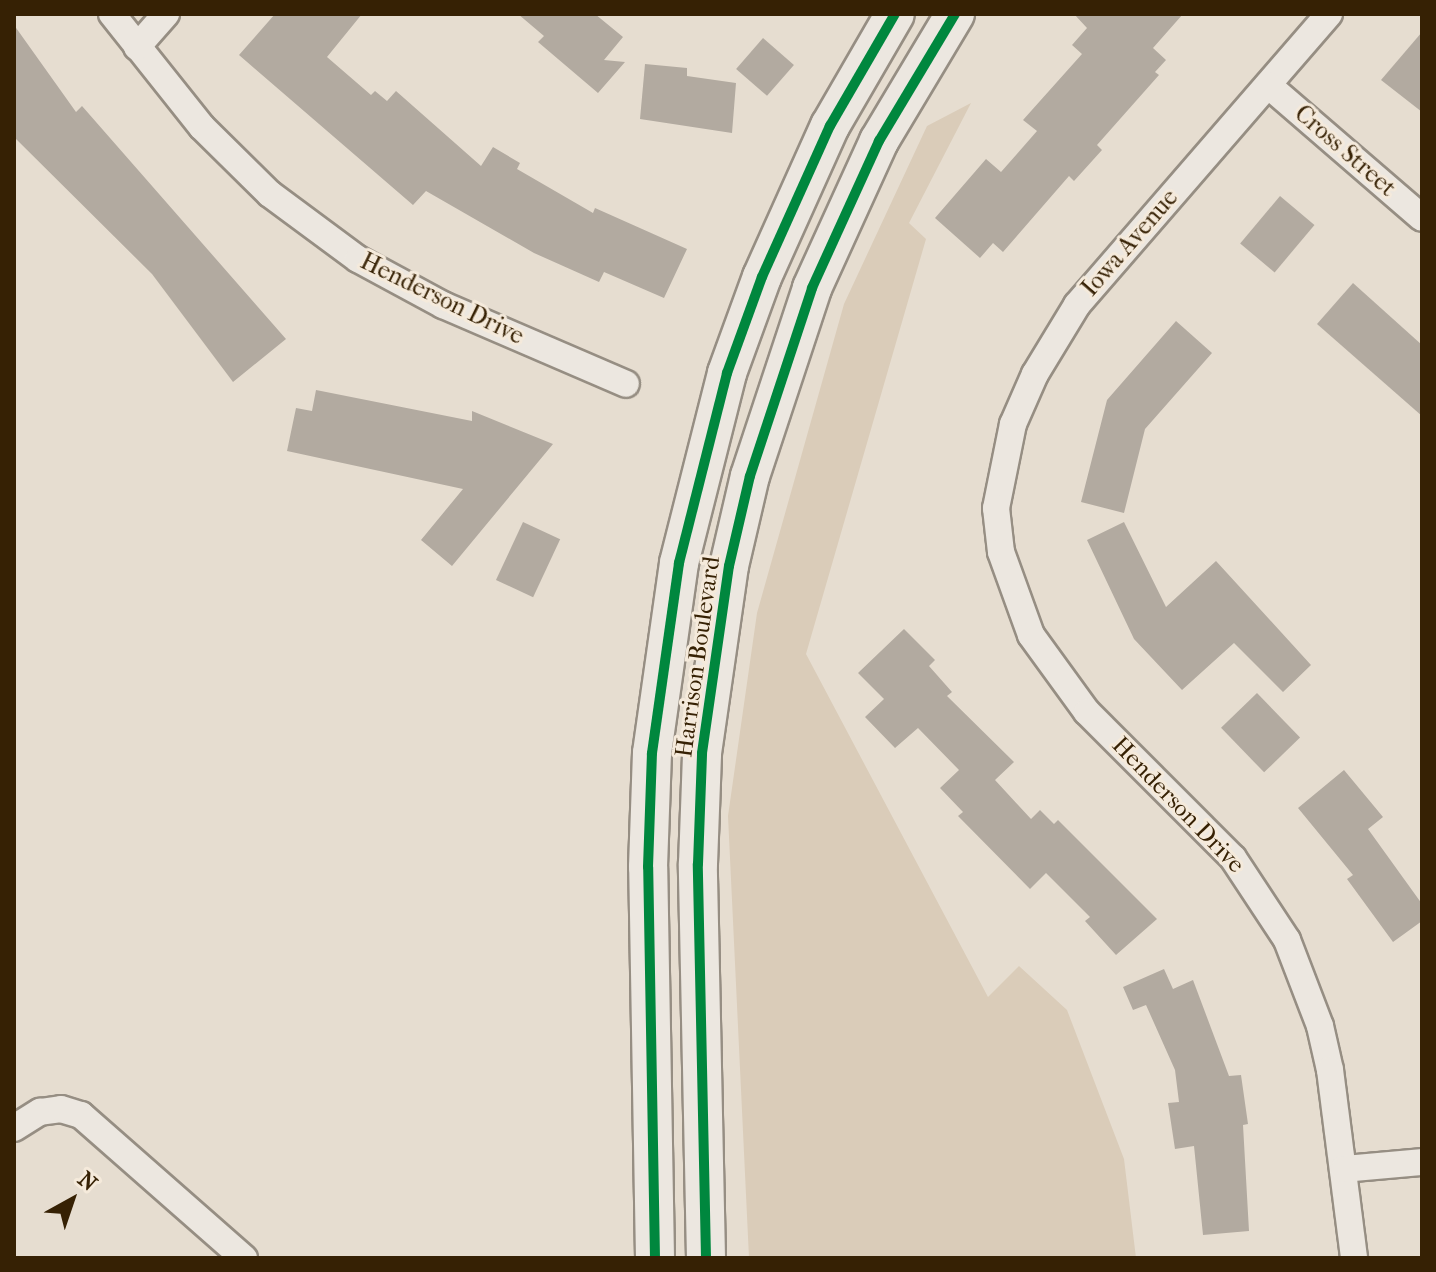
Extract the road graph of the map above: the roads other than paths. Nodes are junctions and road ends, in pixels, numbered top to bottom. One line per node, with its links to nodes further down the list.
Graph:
1 (112, 14): 6 (street, Henderson Drive)
2 (166, 14): 6 (street)
3 (895, 14): 15 (main road, Harrison Boulevard)
4 (955, 14): 16 (main road, Harrison Boulevard)
5 (1329, 14): 7 (street, Iowa Avenue)
6 (137, 47): 9 (street, Henderson Drive)
7 (1268, 85): 8 (street, Cross Street); 10 (street, Iowa Avenue)
8 (1422, 218)
9 (626, 384)
10 (996, 508): 13 (street, Henderson Drive)
11 (14, 1128): 14 (street)
12 (1422, 1162): 13 (street)
13 (1344, 1169): 17 (street, Henderson Drive)
14 (244, 1258)
15 (655, 1258)
16 (706, 1258)
17 (1354, 1258)

